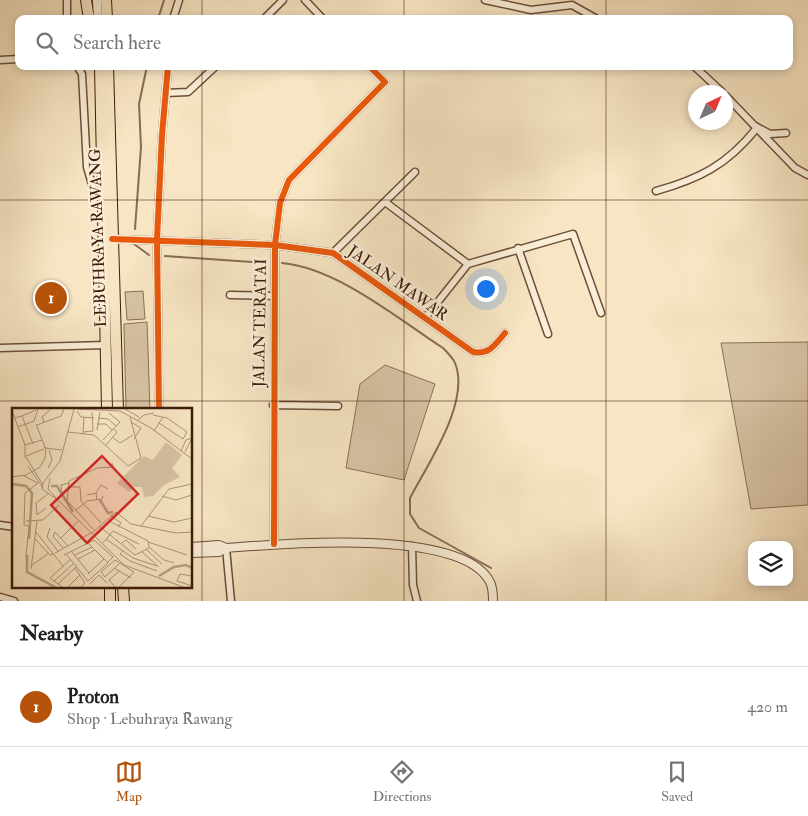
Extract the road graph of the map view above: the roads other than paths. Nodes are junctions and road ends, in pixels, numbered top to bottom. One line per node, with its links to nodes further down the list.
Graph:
1 (67, 0): 9 (street)
2 (86, 0): 10 (main road)
3 (97, 0): 11 (street)
4 (106, 0): 12 (main road)
5 (179, 0): 13 (street)
6 (283, 0): 14 (street)
7 (305, 0): 15 (street)
8 (485, 0): 16 (street)
9 (68, 15)
10 (88, 15)
11 (98, 15)
12 (107, 15)
13 (174, 15)
14 (268, 15)
15 (319, 15)
16 (591, 15)
17 (0, 60): 18 (street)
18 (15, 60)
19 (80, 70): 34 (street)
20 (100, 70): 34 (main road, LEBUHRAYA RAWANG)
21 (108, 70): 36 (main road, LEBUHRAYA RAWANG)
22 (168, 70): 27 (street)
23 (212, 70): 27 (street)
24 (373, 70): 38 (street, JALAN TERATAI)
25 (698, 70): 26 (street)
26 (714, 85)
27 (166, 93): 37 (street)
28 (733, 104): 29 (street)
29 (754, 127): 30 (street); 32 (street); 33 (street)
30 (786, 133)
31 (415, 172): 35 (street)
32 (808, 175)
33 (656, 191)
34 (103, 192): 48 (main road, LEBUHRAYA RAWANG)
35 (385, 202): 40 (street); 41 (street)
36 (112, 239): 37 (street, JALAN MAWAR); 53 (main road, LEBUHRAYA RAWANG)
37 (158, 239): 38 (street, JALAN MAWAR); 54 (street)
38 (275, 245): 40 (street, JALAN MAWAR); 43 (street, JALAN TERATAI)
39 (518, 248): 41 (street); 44 (street); 47 (street)
40 (333, 254): 45 (street, JALAN MAWAR)
41 (468, 264): 45 (street)
42 (230, 295): 43 (street)
43 (274, 296): 50 (street, JALAN TERATAI)
44 (601, 314)
45 (425, 318): 46 (street, JALAN MAWAR)
46 (505, 333)
47 (548, 334)
48 (106, 345): 49 (street); 52 (main road, LEBUHRAYA RAWANG)
49 (0, 348)
50 (273, 405): 51 (street); 55 (street, JALAN TERATAI)
51 (338, 406)
52 (107, 408)
53 (118, 408)
54 (160, 408)
55 (274, 544): 56 (street); 58 (street)
56 (412, 546): 63 (street); 64 (street)
57 (192, 547): 58 (street)
58 (226, 548): 59 (street); 62 (street)
59 (192, 553)
60 (110, 588): 61 (main road)
61 (110, 601)
62 (230, 601)
63 (417, 601)
64 (492, 601)

